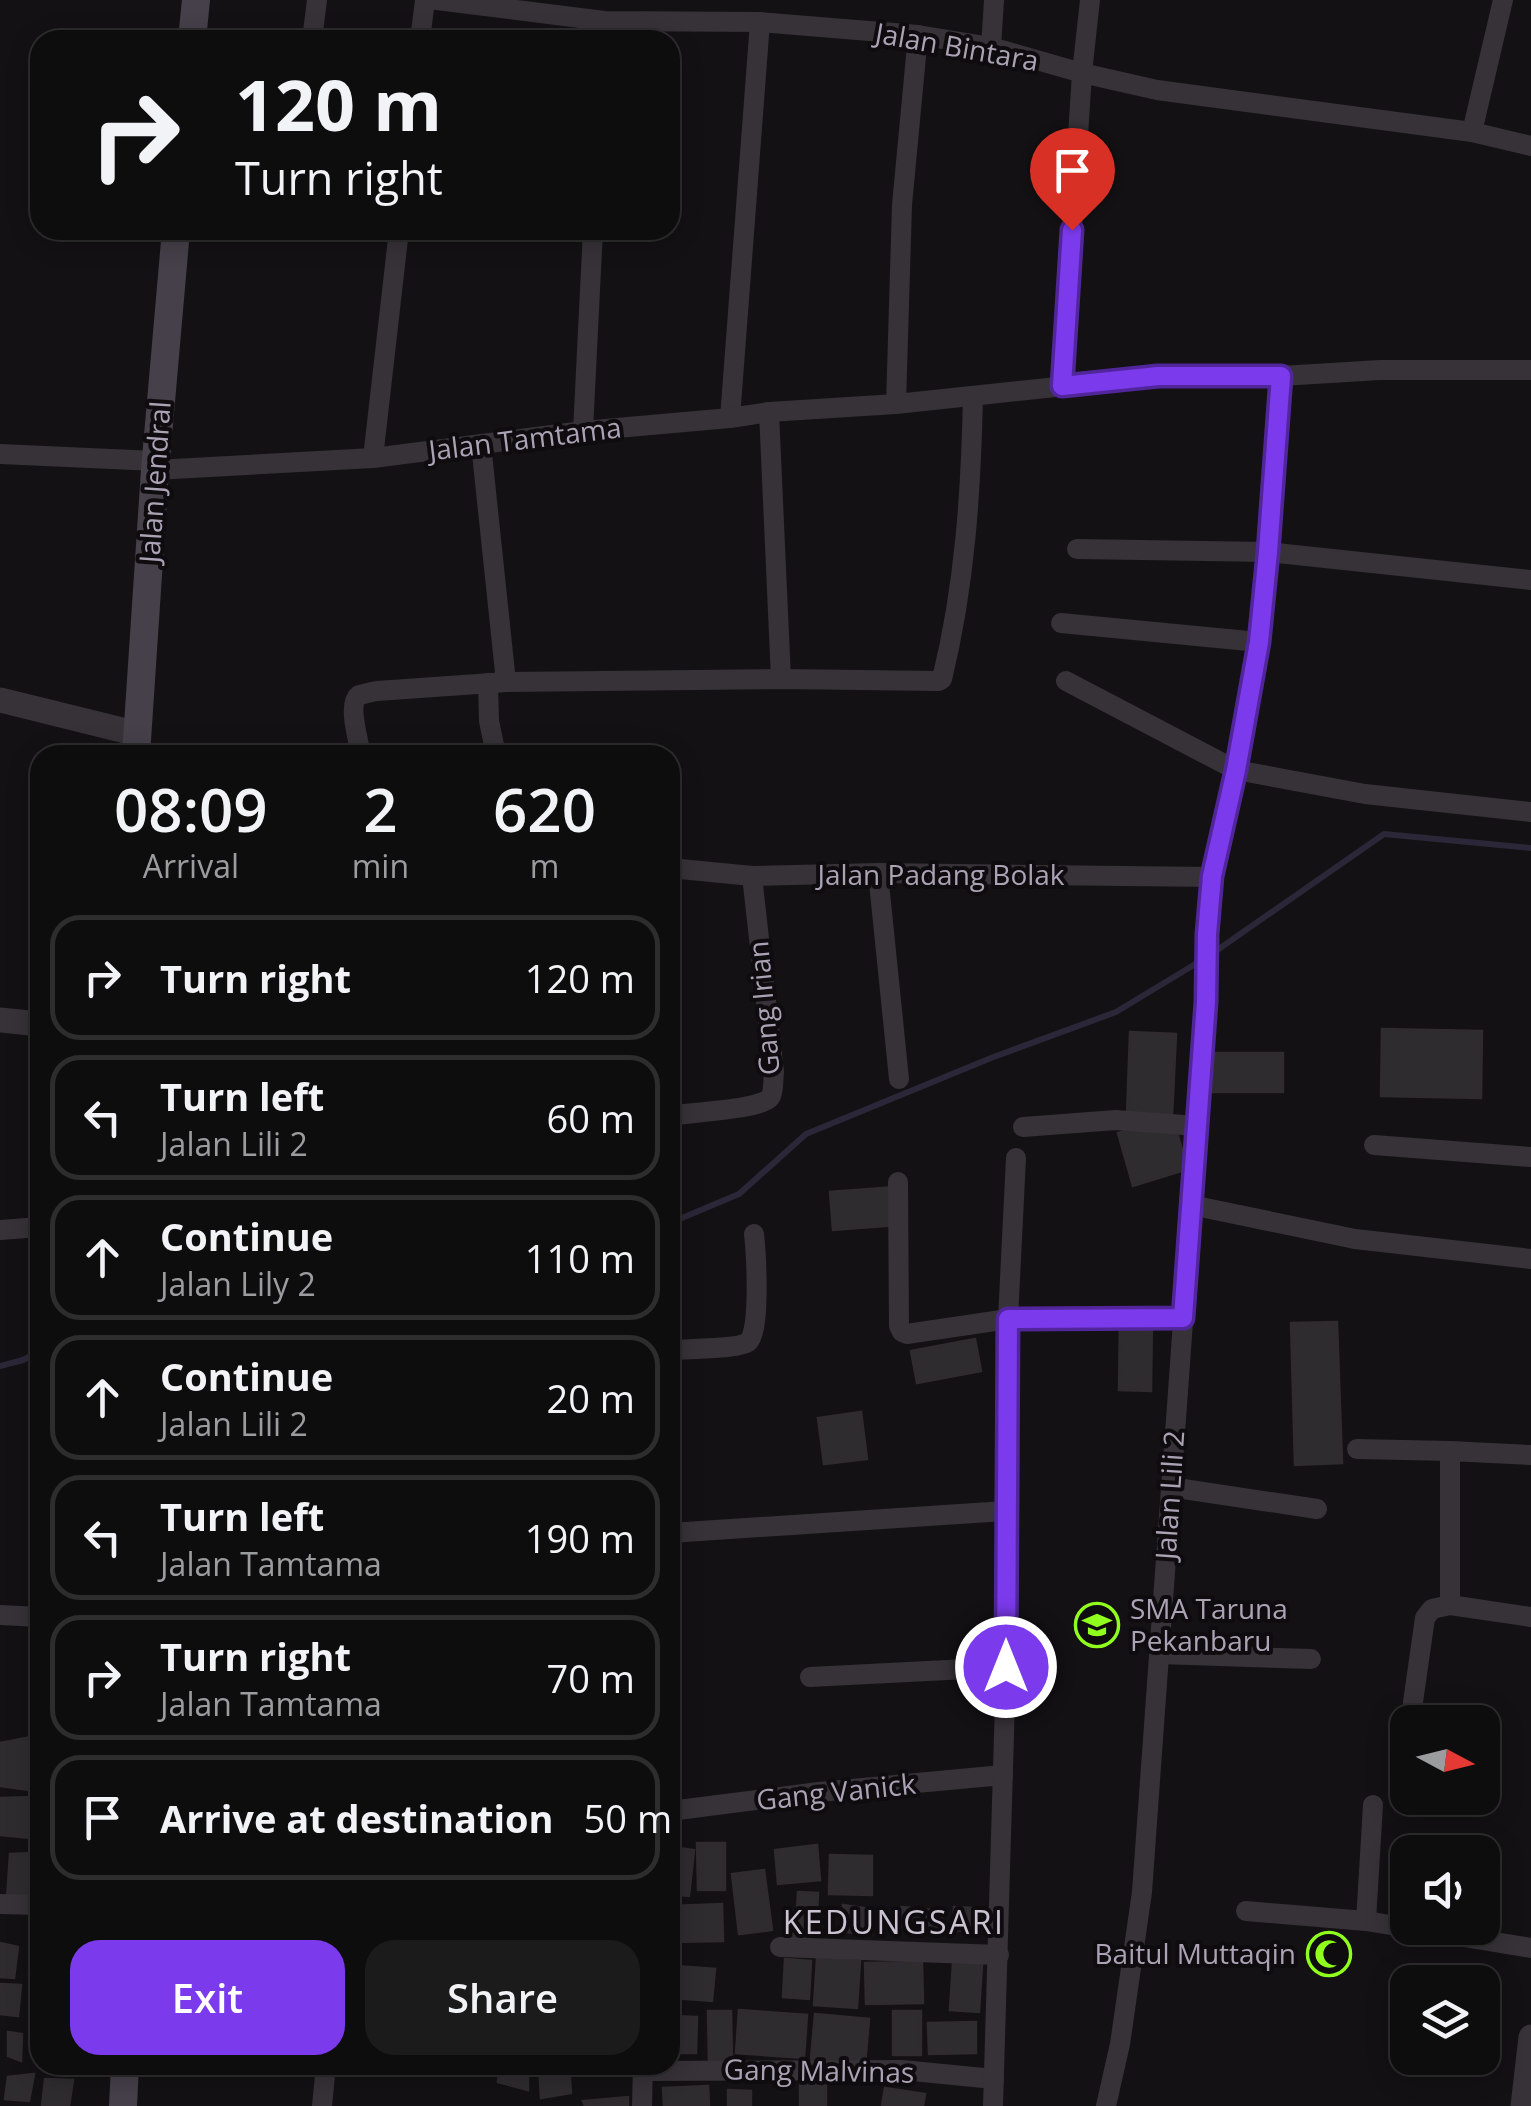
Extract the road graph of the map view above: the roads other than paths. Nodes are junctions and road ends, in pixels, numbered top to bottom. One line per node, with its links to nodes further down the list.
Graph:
1 (196, 0): 11 (main road)
2 (317, 0): 12 (street)
3 (425, 0): 13 (street)
4 (437, 0): 8 (street, Jalan Bintara)
5 (994, 0): 16 (street)
6 (1090, 0): 17 (street)
7 (1503, 0): 18 (street)
8 (515, 5): 14 (street, Jalan Bintara)
9 (682, 10): 10 (street, Jalan Bintara); 14 (street, Jalan Bintara)
10 (760, 22): 15 (street, Jalan Bintara); 29 (street)
11 (193, 30)
12 (313, 30)
13 (421, 30)
14 (603, 30)
15 (918, 34): 16 (street, Jalan Bintara); 27 (street)
16 (991, 47): 17 (street, Jalan Bintara)
17 (1082, 73): 18 (street, Jalan Bintara); 25 (street)
18 (1472, 132): 19 (street, Jalan Bintara)
19 (1531, 146)
20 (175, 240): 34 (main road, Jalan Jendral)
21 (398, 240): 33 (street)
22 (593, 240): 30 (street)
23 (1531, 370): 24 (street, Jalan Tamtama)
24 (1281, 376): 25 (street, Jalan Tamtama); 36 (street)
25 (1062, 386): 26 (street, Jalan Tamtama)
26 (973, 396): 27 (street, Jalan Tamtama); 40 (street)
27 (896, 404): 28 (street, Jalan Tamtama)
28 (769, 412): 29 (street, Jalan Tamtama); 40 (street)
29 (730, 418): 30 (street, Jalan Tamtama)
30 (583, 431): 31 (street, Jalan Tamtama)
31 (481, 444): 33 (street, Jalan Tamtama); 42 (street)
32 (0, 454): 34 (street, Jalan Tamtama)
33 (373, 458): 34 (street, Jalan Tamtama)
34 (155, 466): 44 (main road, Jalan Jendral)
35 (1078, 549): 36 (street)
36 (1268, 552): 37 (street); 39 (street)
37 (1531, 580)
38 (1061, 623): 39 (street)
39 (1259, 642): 47 (street)
40 (781, 678): 42 (street)
41 (1066, 681): 47 (street)
42 (496, 682): 45 (street); 46 (street)
43 (0, 700): 44 (street)
44 (137, 744)
45 (359, 745)
46 (494, 745)
47 (1236, 770): 48 (street); 52 (street)
48 (1531, 812)
49 (680, 869): 51 (street, Jalan Padang Bolak)
50 (878, 874): 51 (street, Jalan Padang Bolak); 52 (street, Jalan Padang Bolak); 55 (street)
51 (752, 876): 56 (street, Gang Irian)
52 (1212, 876): 57 (street, Jalan Lili 2)
53 (0, 1020): 54 (street)
54 (30, 1023)
55 (899, 1079)
56 (680, 1115)
57 (1197, 1126): 58 (street); 63 (street, Jalan Lili 2)
58 (1023, 1127)
59 (1374, 1145): 60 (street)
60 (1531, 1157)
61 (1016, 1158): 69 (street)
62 (898, 1182): 69 (street)
63 (1191, 1205): 67 (street); 68 (street, Jalan Lili 2)
64 (30, 1228): 65 (street)
65 (0, 1230)
66 (754, 1234): 70 (street)
67 (1531, 1259)
68 (1183, 1318): 69 (street); 74 (street, Jalan Lili 2)
69 (1008, 1319): 76 (street)
70 (680, 1349)
71 (1357, 1449): 72 (street)
72 (1450, 1450): 73 (street); 78 (street)
73 (1531, 1456)
74 (1170, 1486): 75 (street); 82 (street, Jalan Lili 2)
75 (1317, 1508)
76 (1005, 1511): 77 (street); 84 (street)
77 (680, 1533)
78 (1450, 1605): 81 (street); 86 (street)
79 (0, 1615): 80 (street)
80 (30, 1617)
81 (1531, 1617)
82 (1159, 1654): 83 (street); 107 (street, Jalan Lili 2)
83 (1311, 1659)
84 (1006, 1667): 85 (street); 87 (street)
85 (810, 1676)
86 (1413, 1702)
87 (1003, 1775): 89 (street, Gang Vanick); 96 (street)
88 (1373, 1805): 93 (street)
89 (680, 1809)
90 (0, 1904): 91 (street)
91 (30, 1905)
92 (1246, 1911): 93 (street)
93 (1366, 1921): 95 (street)
94 (780, 1947): 96 (street)
95 (1531, 1948)
96 (999, 1955): 102 (street)
97 (1531, 2037): 108 (street)
98 (680, 2068): 102 (street, Gang Malvinas)
99 (124, 2075): 103 (main road)
100 (325, 2075): 104 (street)
101 (643, 2075): 105 (street)
102 (994, 2080): 106 (street)
103 (122, 2106)
104 (322, 2106)
105 (642, 2106)
106 (993, 2106)
107 (1106, 2106)
108 (1523, 2106)

